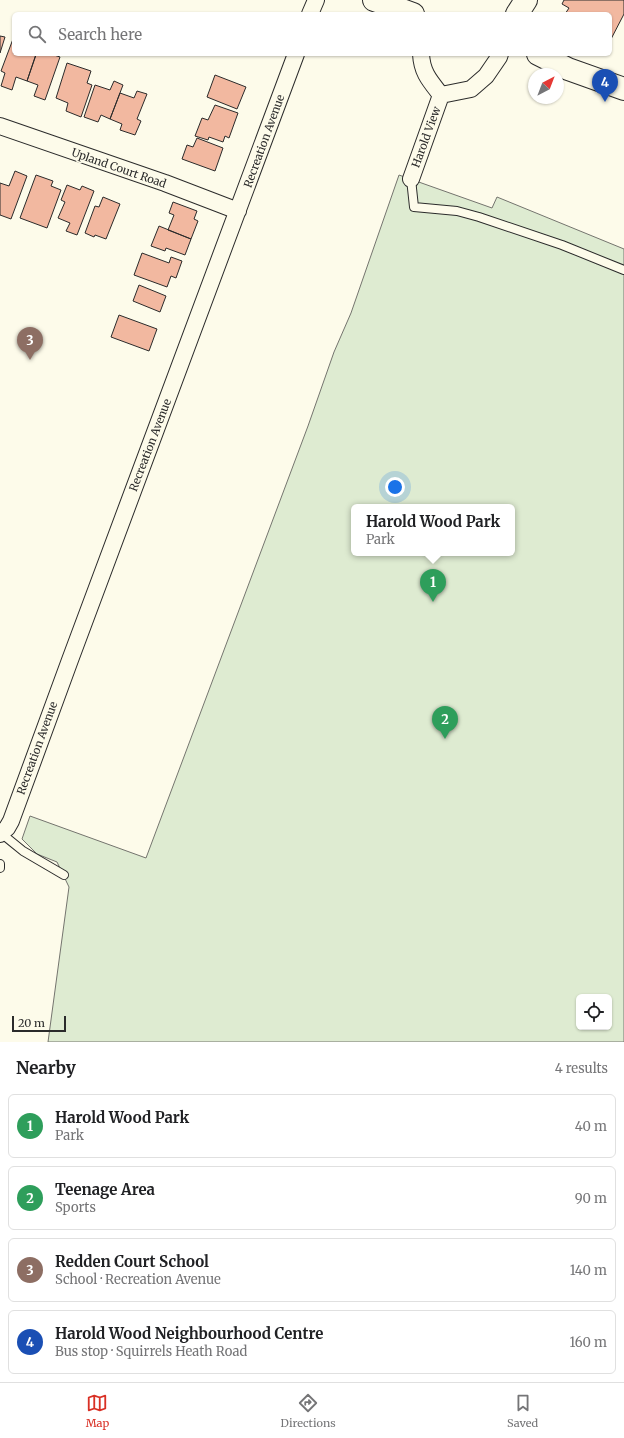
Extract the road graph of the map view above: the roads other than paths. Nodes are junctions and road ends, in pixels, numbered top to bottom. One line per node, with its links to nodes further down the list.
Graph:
1 (316, 0): 4 (street)
2 (374, 0): 5 (street)
3 (526, 0): 6 (street)
4 (311, 12)
5 (407, 12)
6 (518, 12)
7 (295, 56): 15 (street, Recreation Avenue)
8 (421, 56): 12 (street)
9 (499, 56): 12 (street)
10 (542, 56): 11 (street)
11 (624, 89)
12 (441, 95): 14 (street, Harold View)
13 (0, 126): 15 (street, Upland Court Road)
14 (411, 179): 16 (lane)
15 (238, 211): 17 (street, Recreation Avenue)
16 (624, 270)
17 (1, 834): 20 (lane)
18 (0, 864): 19 (lane)
19 (0, 868)
20 (64, 875)

